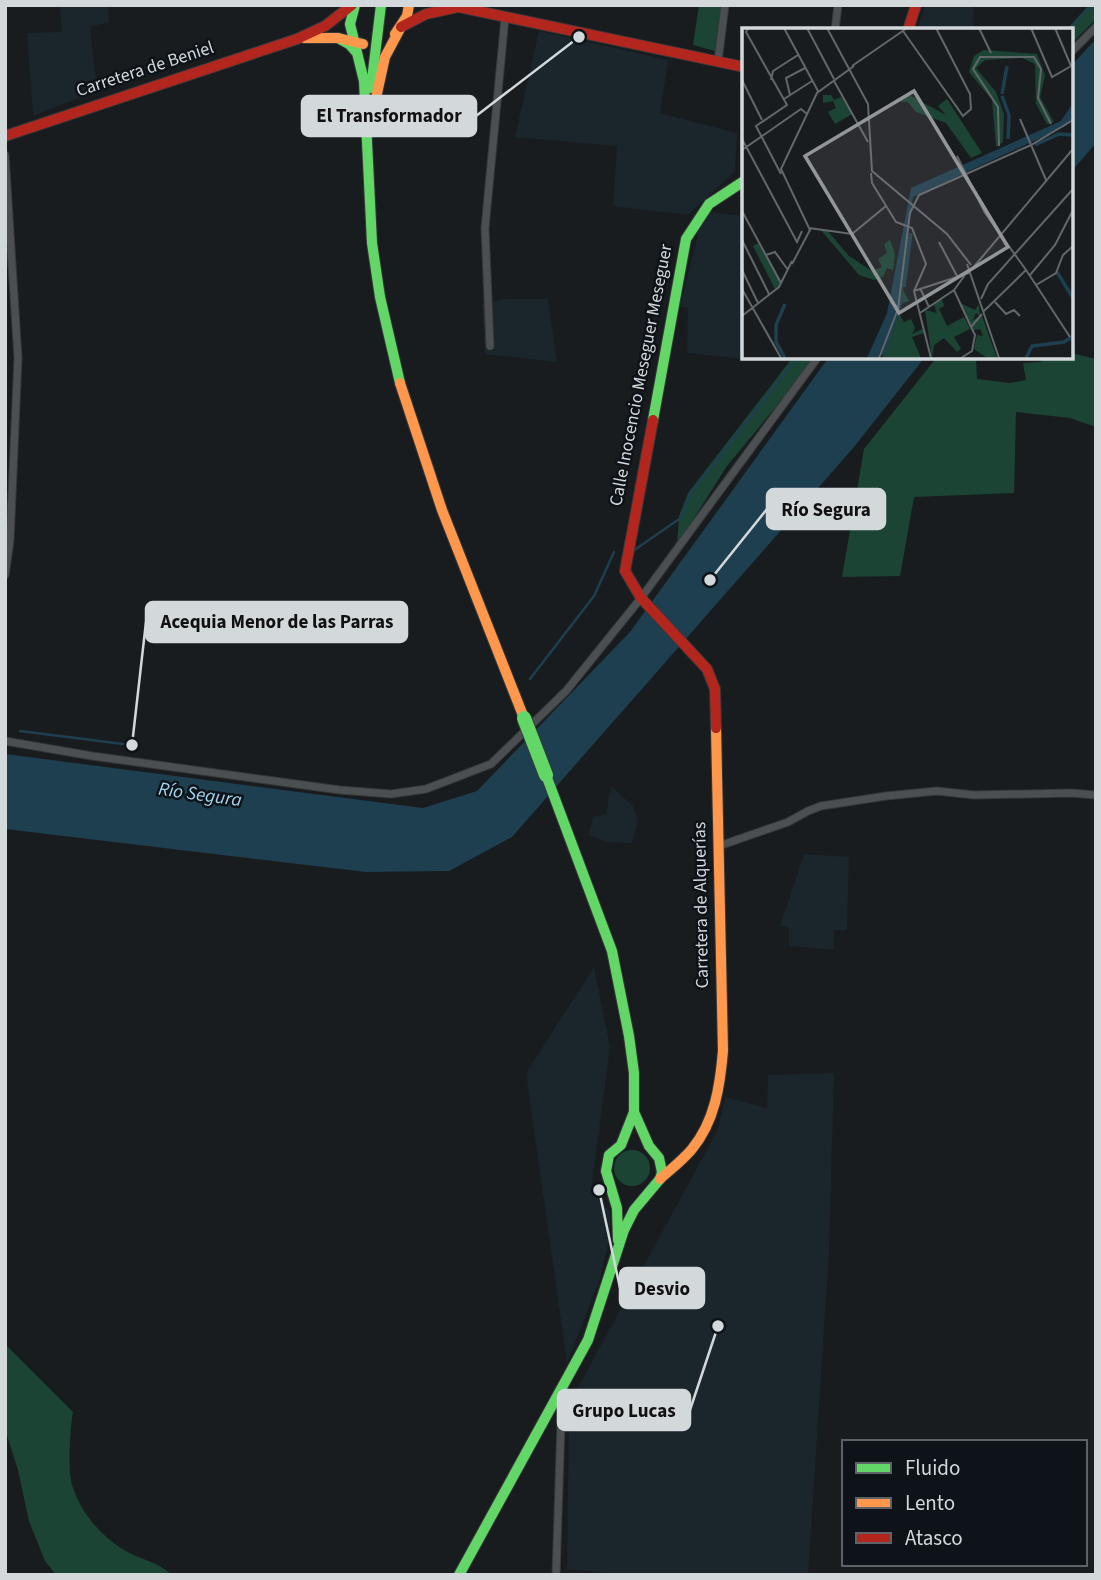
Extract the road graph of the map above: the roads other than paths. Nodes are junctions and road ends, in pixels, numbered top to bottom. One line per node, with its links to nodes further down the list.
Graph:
1 (354, 5): 13 (main road); 14 (main road)
2 (381, 5): 14 (main road)
3 (409, 5): 10 (main road)
4 (725, 5): 16 (street)
5 (838, 5): 11 (street)
6 (916, 5): 12 (main road)
7 (452, 6): 8 (main road); 10 (main road)
8 (505, 18): 16 (main road); 22 (street)
9 (1096, 26): 15 (street)
10 (401, 27): 14 (main road); 20 (main road)
11 (835, 28)
12 (909, 28)
13 (297, 39): 14 (main road); 18 (main road, Carretera de Beniel)
14 (360, 42): 20 (main road)
15 (1073, 50)
16 (718, 61): 17 (main road)
17 (742, 67)
18 (5, 136)
19 (5, 155): 24 (street)
20 (368, 177): 30 (main road, bridge)
21 (742, 182): 25 (main road, Calle Inocencio Meseguer Meseguer)
22 (490, 346)
23 (817, 359): 25 (street)
24 (5, 575)
25 (641, 598): 26 (main road, Calle Inocencio Meseguer Meseguer); 27 (street)
26 (691, 651): 29 (main road, Carretera de Alquerías)
27 (5, 741)
28 (1096, 795): 29 (street)
29 (719, 846): 33 (main road, Carretera de Alquerías)
30 (634, 1112): 31 (main road); 32 (main road)
31 (621, 1144): 32 (main road); 35 (main road)
32 (652, 1149): 33 (main road); 34 (main road)
33 (685, 1157): 34 (main road, Carretera de Alquerías)
34 (660, 1179): 36 (main road)
35 (612, 1187): 36 (main road); 37 (main road)
36 (644, 1196): 37 (main road)
37 (615, 1258): 38 (main road)
38 (562, 1387): 39 (main road); 40 (street)
39 (459, 1575)
40 (556, 1575)

